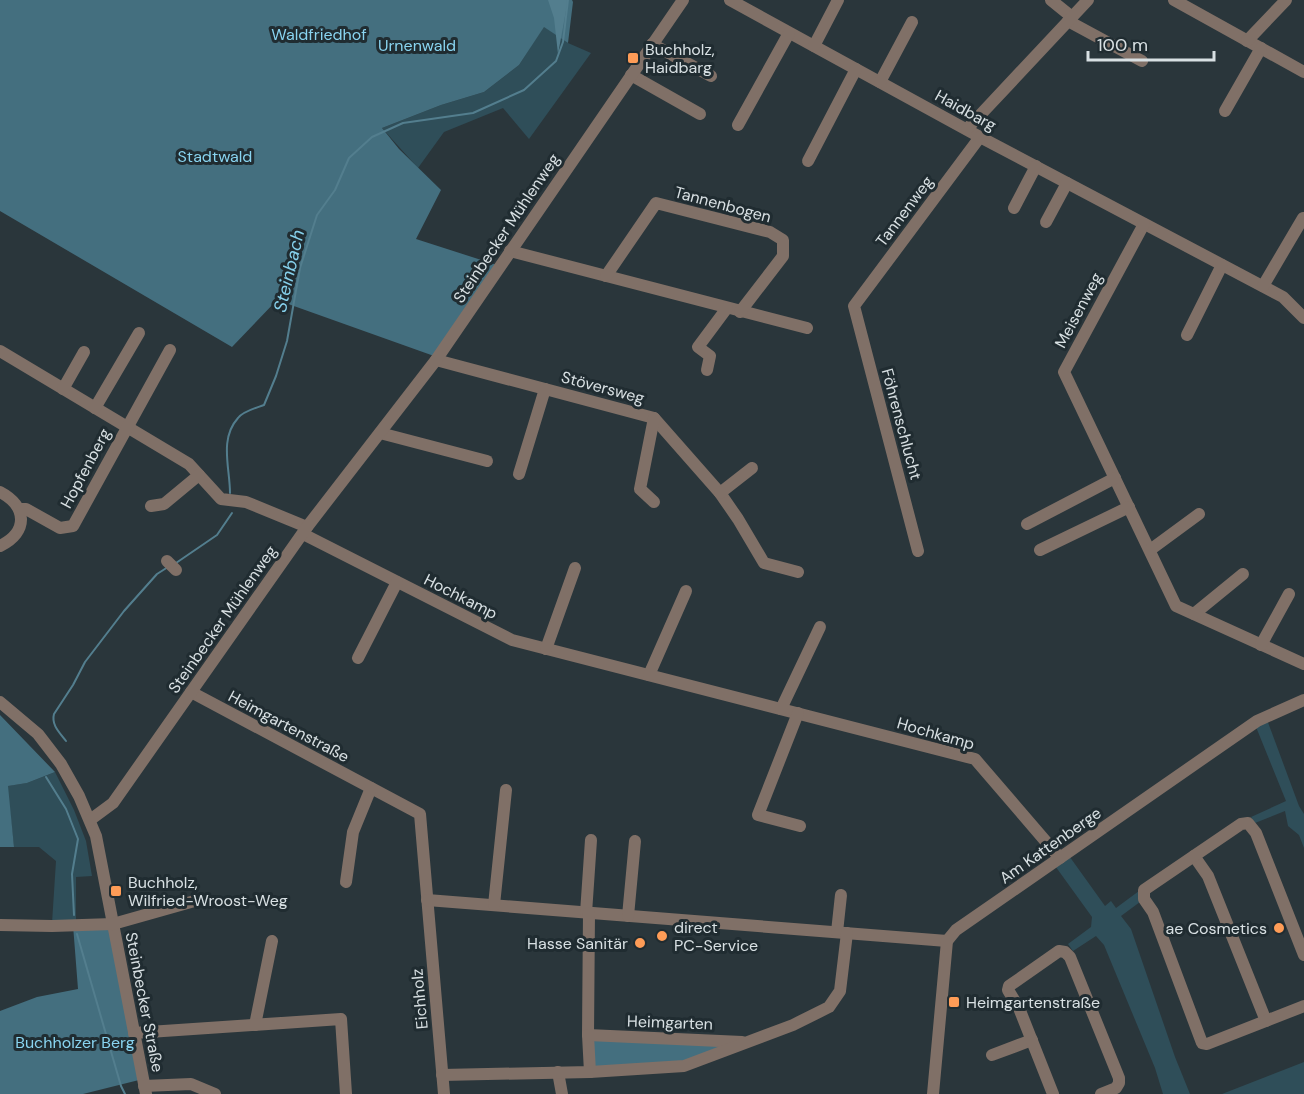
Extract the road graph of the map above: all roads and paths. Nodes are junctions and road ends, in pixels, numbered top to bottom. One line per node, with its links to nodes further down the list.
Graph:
1 (683, 0): 13 (street, Steinbecker Mühlenweg)
2 (730, 0): 8 (street, Haidbarg)
3 (838, 0): 14 (street)
4 (1051, 0): 9 (street)
5 (1088, 0): 9 (street)
6 (1174, 0): 12 (street)
7 (1286, 0): 12 (street)
8 (749, 5): 11 (street, Haidbarg)
9 (1070, 19): 16 (street); 25 (street)
10 (912, 22): 21 (street)
11 (789, 33): 14 (street, Haidbarg); 24 (street)
12 (1247, 41): 15 (street)
13 (652, 44): 19 (street, Steinbecker Mühlenweg); 20 (street)
14 (814, 46): 17 (street, Haidbarg)
15 (1260, 48): 18 (street); 22 (street)
16 (1142, 61)
17 (856, 69): 21 (street, Haidbarg); 27 (street)
18 (1304, 72)
19 (631, 75): 23 (street); 34 (street, Steinbecker Mühlenweg)
20 (711, 76)
21 (880, 82): 25 (street, Haidbarg)
22 (1225, 111)
23 (700, 114)
24 (738, 125)
25 (967, 129): 26 (street, Haidbarg)
26 (980, 137): 28 (street, Haidbarg); 38 (street, Tannenweg)
27 (808, 161)
28 (1036, 166): 29 (street, Haidbarg); 30 (street)
29 (1067, 183): 32 (street); 33 (street, Haidbarg)
30 (1014, 208)
31 (1303, 218): 37 (street)
32 (1047, 222)
33 (1143, 224): 35 (street, Haidbarg); 60 (street, Meisenweg)
34 (510, 251): 36 (street); 48 (street, Steinbecker Mühlenweg)
35 (1222, 265): 37 (street, Haidbarg); 44 (street)
36 (606, 276): 39 (street); 40 (street, Tannenbogen)
37 (1263, 286): 41 (street, Haidbarg)
38 (854, 306): 73 (street, Föhrenschlucht)
39 (728, 308): 40 (street); 49 (street)
40 (740, 312): 42 (street)
41 (1304, 316)
42 (807, 328)
43 (139, 333): 52 (street, Hopfenberg)
44 (1187, 336)
45 (170, 350): 54 (street, Hopfenberg)
46 (0, 351): 50 (street, Hopfenberg)
47 (84, 351): 50 (street)
48 (436, 360): 51 (street, Stöversweg); 55 (street, Steinbecker Mühlenweg)
49 (706, 370)
50 (63, 389): 52 (street, Hopfenberg)
51 (544, 389): 53 (street, Stöversweg); 58 (street, Stöversweg)
52 (95, 408): 54 (street, Hopfenberg)
53 (654, 418): 62 (street, Stöversweg); 63 (street, Stöversweg)
54 (126, 427): 59 (street, Hopfenberg); 66 (street, Hopfenberg)
55 (382, 429): 56 (street); 69 (street, Steinbecker Mühlenweg)
56 (488, 457)
57 (752, 468): 62 (street)
58 (519, 474)
59 (199, 475): 64 (street); 69 (street, Hopfenberg)
60 (1115, 478): 65 (street, Meisenweg); 68 (street)
61 (0, 492): 66 (street)
62 (720, 493): 75 (street, Stöversweg)
63 (654, 502)
64 (151, 506)
65 (1129, 507): 71 (street); 72 (street, Meisenweg)
66 (19, 509): 70 (street)
67 (1199, 514): 72 (street)
68 (1027, 524)
69 (305, 531): 77 (street, Hochkamp); 87 (street, Steinbecker Mühlenweg)
70 (0, 546)
71 (1040, 550)
72 (1150, 550): 80 (street, Meisenweg)
73 (918, 551)
74 (576, 568): 83 (street)
75 (798, 572)
76 (1243, 574): 80 (street)
77 (397, 582): 83 (street, Hochkamp); 84 (street)
78 (686, 591): 86 (street)
79 (1289, 594): 82 (street)
80 (1194, 614): 82 (street, Meisenweg)
81 (820, 627): 90 (street)
82 (1261, 645): 85 (street, Meisenweg)
83 (546, 649): 86 (street, Hochkamp)
84 (358, 658)
85 (1304, 664)
86 (649, 675): 90 (street, Hochkamp)
87 (191, 692): 92 (street, Heimgartenstraße); 94 (street, Steinbecker Mühlenweg)
88 (1304, 700): 99 (street, Am Kattenberge)
89 (0, 702): 94 (street, Steinbecker Straße)
90 (781, 709): 91 (street, Hochkamp)
91 (798, 713): 95 (street); 99 (street, Hochkamp)
92 (371, 788): 100 (street); 103 (street, Heimgartenstraße)
93 (506, 790): 104 (street)
94 (90, 820): 107 (street, Steinbecker Straße)
95 (800, 826)
96 (591, 840): 105 (street)
97 (635, 841): 106 (street)
98 (1194, 856): 112 (street); 114 (street); 114 (street)
99 (1060, 858): 111 (street, Am Kattenberge)
100 (346, 882)
101 (841, 895): 109 (street)
102 (198, 900): 107 (street, Steinbecker Straße)
103 (428, 900): 104 (street); 123 (street, Eichholz)
104 (494, 906): 105 (street)
105 (587, 913): 106 (street); 117 (street)
106 (628, 916): 109 (street)
107 (113, 924): 108 (street); 116 (street, Steinbecker Straße)
108 (0, 925)
109 (842, 933): 111 (street); 119 (street, Heimgarten)
110 (272, 941): 115 (street)
111 (947, 941): 129 (street)
112 (1304, 955)
113 (1304, 1006): 114 (street)
114 (1266, 1021)
115 (255, 1025): 116 (street); 126 (street)
116 (134, 1033): 124 (street, Steinbecker Straße)
117 (588, 1035): 119 (street, Heimgarten); 122 (street)
118 (1032, 1040): 120 (street); 130 (street); 131 (street)
119 (749, 1042): 122 (street, Heimgarten)
120 (992, 1055)
121 (558, 1072): 122 (street, Heimgarten); 123 (street, Heimgarten); 128 (street)
122 (590, 1072)
123 (442, 1076): 127 (street, Eichholz)
124 (145, 1090): 125 (street, Steinbecker Straße)
125 (215, 1094)
126 (346, 1094)
127 (444, 1094)
128 (562, 1094)
129 (933, 1094)
130 (1053, 1094)
131 (1101, 1094)

